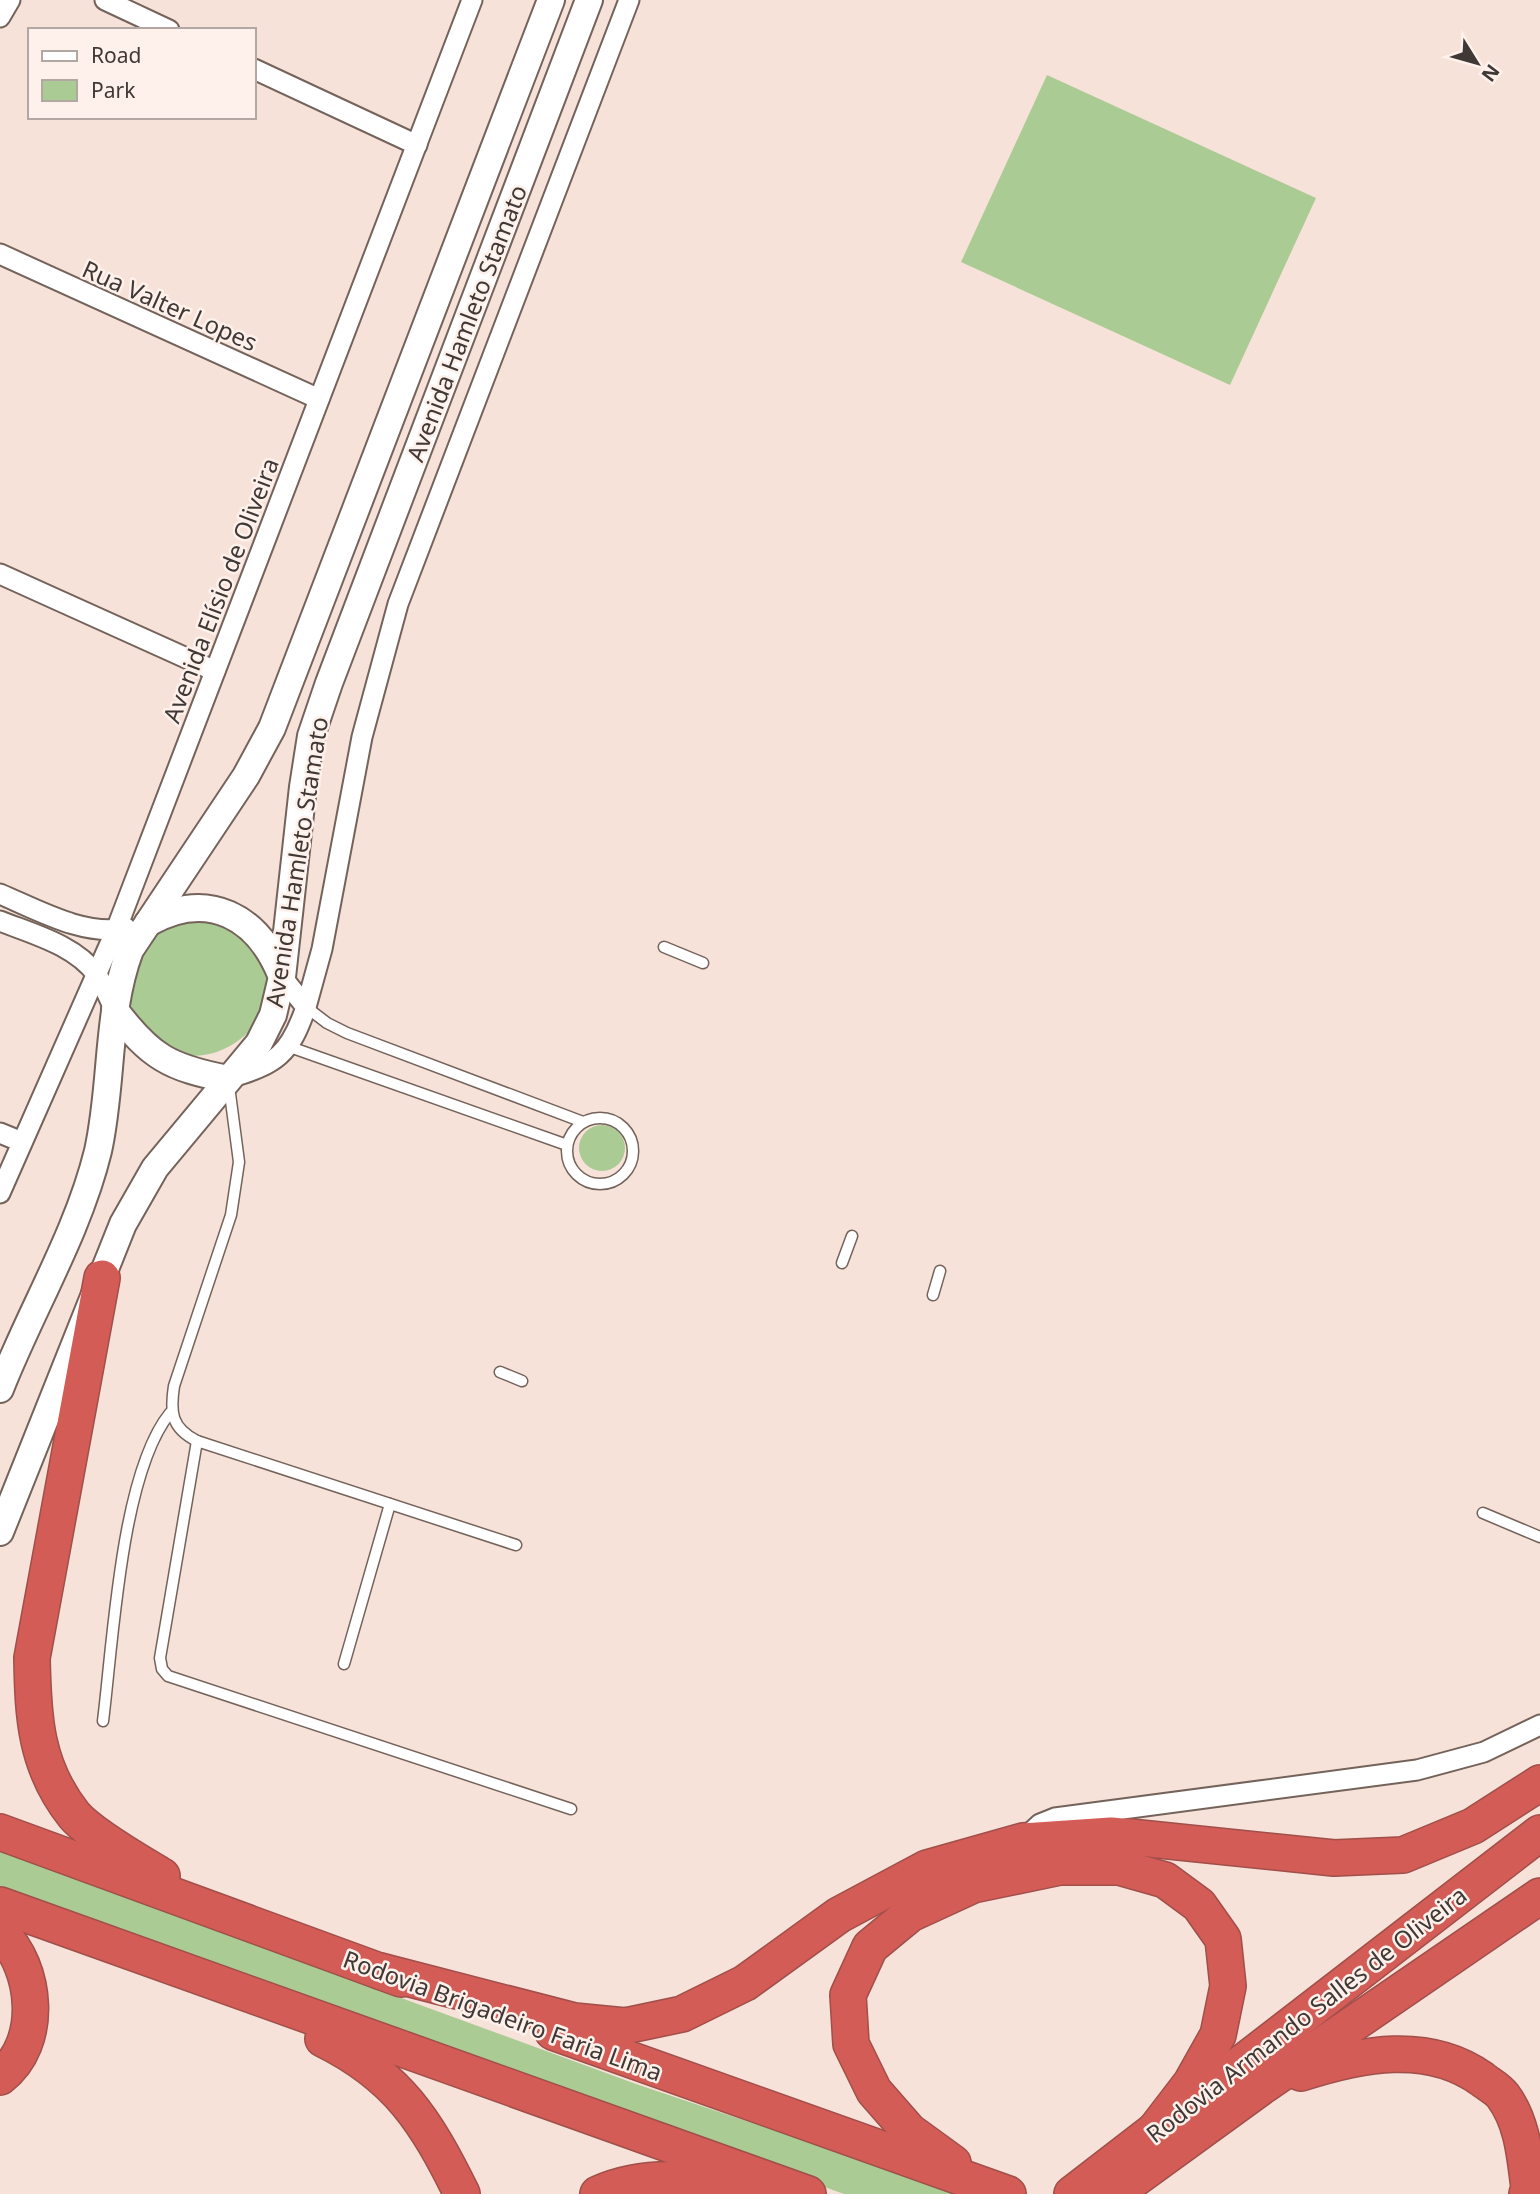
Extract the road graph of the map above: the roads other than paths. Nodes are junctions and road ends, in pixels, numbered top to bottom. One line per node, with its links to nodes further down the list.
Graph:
1 (10, 0): 7 (street)
2 (106, 0): 8 (street)
3 (472, 0): 10 (street, Avenida Elísio de Oliveira)
4 (551, 0): 17 (main road, Avenida Hamleto Stamato)
5 (589, 0): 22 (main road, Avenida Hamleto Stamato)
6 (629, 0): 23 (street)
7 (0, 17)
8 (165, 28)
9 (256, 70): 10 (street)
10 (417, 145): 12 (street, Avenida Elísio de Oliveira)
11 (0, 254): 12 (street, Rua Valter Lopes)
12 (319, 400): 14 (street, Avenida Elísio de Oliveira)
13 (0, 574): 14 (street)
14 (215, 671): 18 (street, Avenida Elísio de Oliveira)
15 (0, 894): 18 (street)
16 (0, 921): 21 (street)
17 (148, 923): 18 (street); 22 (main road); 24 (main road, Avenida Hamleto Stamato)
18 (116, 930): 21 (street, Avenida Elísio de Oliveira)
19 (664, 947): 20 (lane)
20 (703, 963)
21 (96, 974): 24 (street); 29 (street, Avenida Elísio de Oliveira)
22 (282, 977): 23 (street); 26 (main road, Avenida Hamleto Stamato)
23 (306, 1007): 25 (street); 27 (lane)
24 (115, 1010): 26 (main road); 39 (main road, Avenida Hamleto Stamato)
25 (290, 1047): 26 (street); 30 (lane)
26 (228, 1079): 35 (main road, Avenida Hamleto Stamato); 40 (lane)
27 (583, 1122): 30 (lane); 30 (lane)
28 (0, 1133): 29 (street)
29 (22, 1142): 31 (street, Avenida Elísio de Oliveira)
30 (567, 1145)
31 (0, 1193)
32 (852, 1236): 33 (lane)
33 (842, 1263)
34 (940, 1271): 36 (lane)
35 (102, 1278): 44 (main road, Avenida Hamleto Stamato); 57 (highway)
36 (933, 1296)
37 (500, 1372): 38 (lane)
38 (522, 1381)
39 (0, 1389)
40 (170, 1413): 41 (lane); 48 (lane)
41 (197, 1441): 42 (lane); 51 (lane)
42 (390, 1504): 46 (lane); 47 (lane)
43 (1483, 1513): 45 (lane)
44 (0, 1532)
45 (1540, 1537)
46 (516, 1545)
47 (344, 1664)
48 (103, 1721)
49 (1540, 1725): 54 (street)
50 (1540, 1783): 54 (highway)
51 (571, 1809)
52 (0, 1832): 57 (highway, Rodovia Brigadeiro Faria Lima)
53 (1540, 1833): 63 (highway, Rodovia Armando Salles de Oliveira)
54 (1023, 1841): 60 (highway)
55 (1540, 1896): 62 (highway, Rodovia Armando Salles de Oliveira)
56 (0, 1905): 59 (highway)
57 (225, 1915): 60 (highway, Rodovia Brigadeiro Faria Lima)
58 (0, 1932): 61 (highway)
59 (164, 1965): 66 (highway); 69 (highway)
60 (380, 1971): 65 (highway, Rodovia Brigadeiro Faria Lima)
61 (0, 2077)
62 (1264, 2085): 64 (highway, Rodovia Armando Salles de Oliveira); 71 (highway)
63 (1155, 2130): 64 (highway, Rodovia Armando Salles de Oliveira); 65 (highway)
64 (1117, 2181): 70 (highway, Rodovia Armando Salles de Oliveira)
65 (994, 2189)
66 (462, 2194)
67 (598, 2194): 68 (highway)
68 (775, 2194)
69 (808, 2194)
70 (1072, 2194)
71 (1527, 2194)

